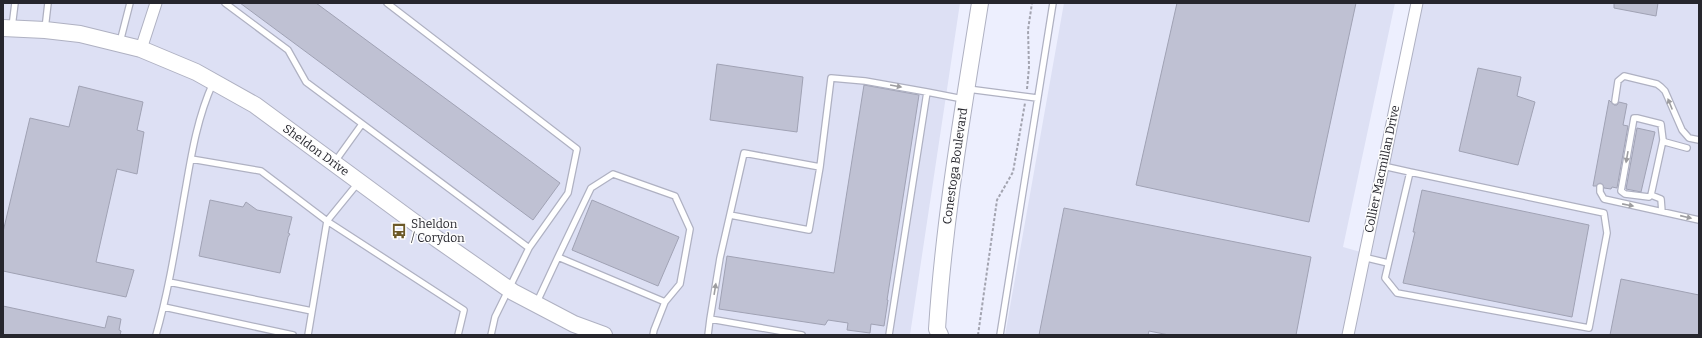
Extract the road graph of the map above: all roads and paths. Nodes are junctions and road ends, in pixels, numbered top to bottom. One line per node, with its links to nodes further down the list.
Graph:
1 (15, 3): 11 (lane)
2 (48, 3): 12 (lane)
3 (130, 3): 13 (lane)
4 (156, 3): 14 (street)
5 (225, 3): 21 (lane)
6 (387, 3): 37 (lane)
7 (980, 3): 17 (street, Conestoga Boulevard)
8 (1032, 3): 18 (path)
9 (1053, 3): 19 (lane)
10 (1417, 3): 27 (street, Collier Macmillan Drive)
11 (8, 28): 12 (street, Sheldon Drive)
12 (45, 30): 13 (street, Sheldon Drive)
13 (119, 44): 14 (street, Sheldon Drive)
14 (141, 49): 15 (street, Sheldon Drive)
15 (214, 81): 25 (lane); 26 (street, Sheldon Drive)
16 (927, 92): 17 (lane); 28 (lane, one-way to 16); 58 (lane)
17 (966, 94): 18 (lane); 48 (street, Conestoga Boulevard)
18 (1026, 97): 19 (lane); 59 (path)
19 (1037, 98): 60 (lane)
20 (1615, 101): 23 (lane, one-way to 20)
21 (362, 124): 26 (lane); 37 (lane)
22 (1663, 140): 24 (lane); 32 (lane); 32 (lane, one-way to 32)
23 (1699, 140)
24 (1687, 148)
25 (191, 159): 36 (lane); 41 (lane)
26 (334, 163): 30 (street, Sheldon Drive)
27 (1383, 166): 29 (lane); 39 (street, Collier Macmillan Drive)
28 (820, 167): 34 (lane); 34 (lane)
29 (1410, 172): 40 (lane); 40 (lane)
30 (359, 181): 36 (lane); 42 (street, Sheldon Drive)
31 (1600, 187): 33 (lane, one-way to 33)
32 (1651, 195): 33 (lane)
33 (1662, 212): 35 (lane, one-way to 35)
34 (730, 215): 47 (lane, one-way to 34)
35 (1699, 220)
36 (327, 221): 46 (lane); 52 (lane)
37 (529, 248): 42 (lane)
38 (558, 257): 43 (lane); 43 (lane); 44 (lane)
39 (1363, 257): 40 (lane); 61 (street, Collier Macmillan Drive)
40 (1388, 263)
41 (169, 282): 45 (lane); 46 (lane)
42 (509, 290): 44 (street, Sheldon Drive); 53 (lane)
43 (665, 302): 55 (lane)
44 (536, 304): 54 (street, Sheldon Drive)
45 (164, 307): 49 (lane); 50 (lane)
46 (312, 311): 51 (lane)
47 (710, 319): 56 (lane); 57 (lane)
48 (937, 333)
49 (156, 335)
50 (294, 335)
51 (308, 335)
52 (458, 335)
53 (491, 335)
54 (604, 335)
55 (654, 335)
56 (708, 335)
57 (802, 335)
58 (889, 335)
59 (978, 335)
60 (1000, 335)
61 (1348, 335)

